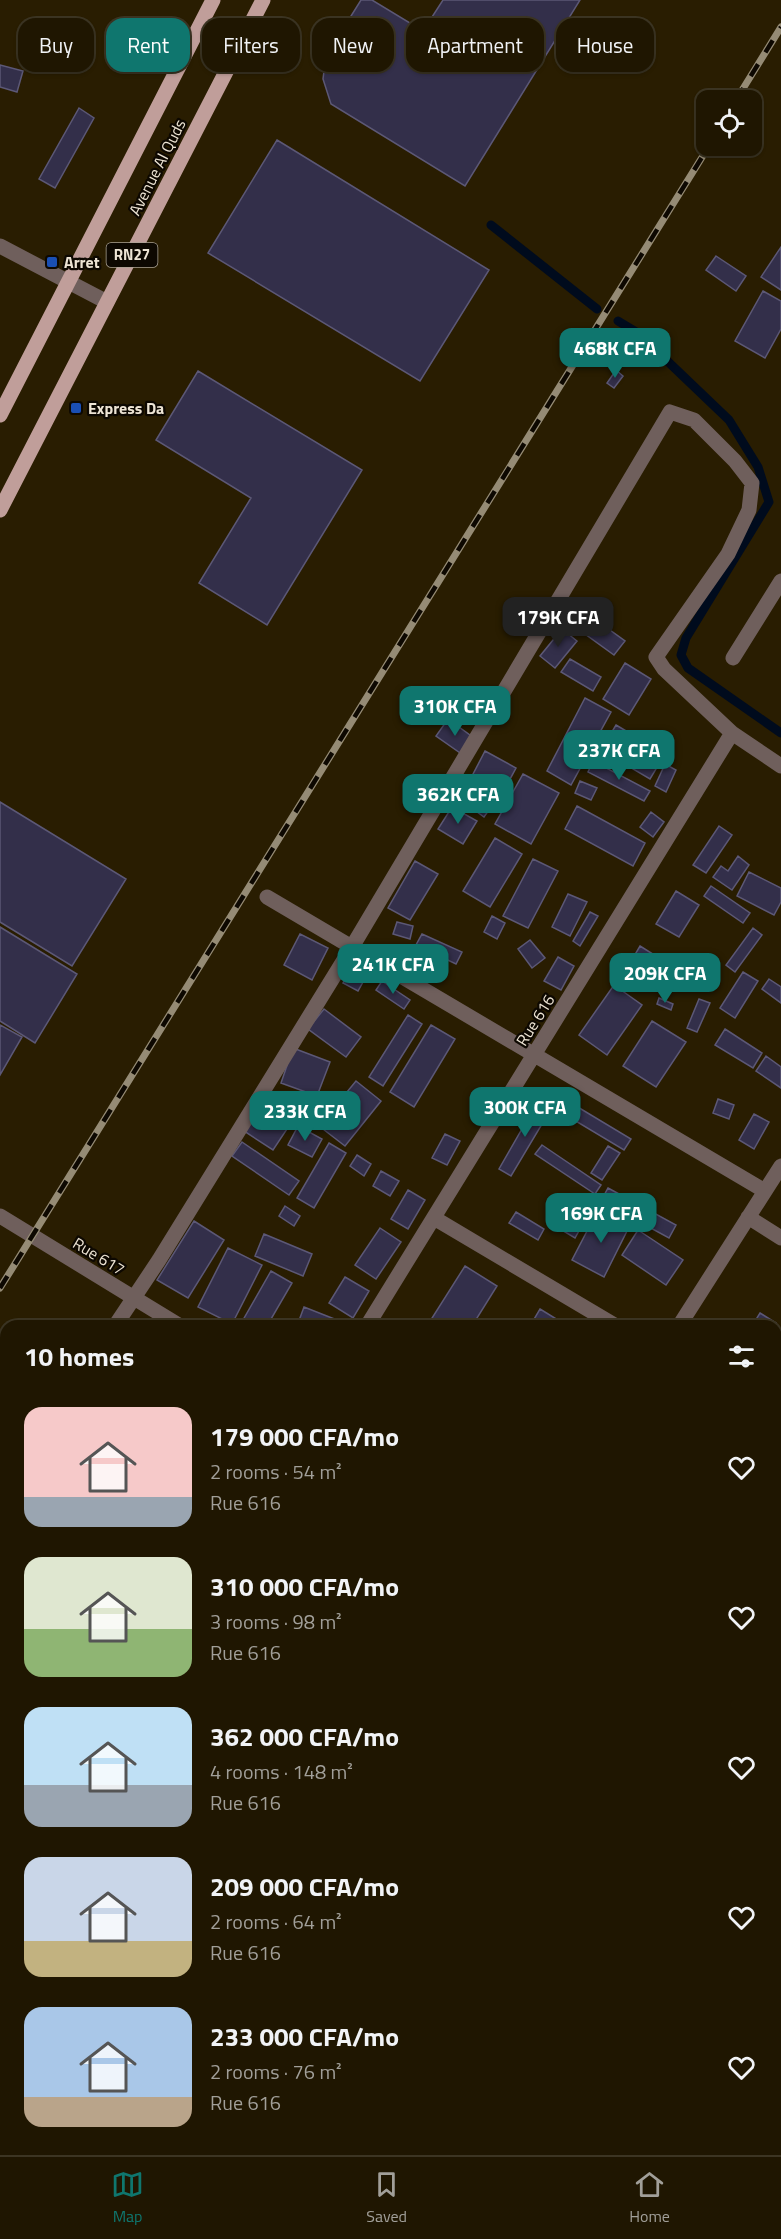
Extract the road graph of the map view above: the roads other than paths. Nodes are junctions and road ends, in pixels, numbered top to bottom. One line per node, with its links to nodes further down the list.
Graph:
1 (213, 0): 4 (main road, Avenue Al Quds / RN27)
2 (263, 0): 5 (main road, Avenue Al Quds / RN27)
3 (0, 246): 4 (street)
4 (68, 281): 5 (street); 6 (main road, Avenue Al Quds / RN27)
5 (108, 302): 7 (main road, Avenue Al Quds / RN27)
6 (0, 415)
7 (0, 510)
8 (781, 581): 9 (street)
9 (733, 658)
10 (732, 733): 11 (street); 13 (street); 14 (street, Rue 616)
11 (781, 766)
12 (267, 897): 13 (street)
13 (352, 947): 14 (street); 21 (street)
14 (535, 1055): 16 (street); 19 (street, Rue 616)
15 (781, 1166): 16 (street)
16 (765, 1191): 18 (street)
17 (0, 1216): 21 (street, Rue 617)
18 (748, 1217): 20 (street); 26 (street)
19 (434, 1218): 24 (street, Rue 616); 25 (street)
20 (781, 1238)
21 (134, 1298): 22 (street); 23 (street, Rue 617)
22 (119, 1320)
23 (170, 1320)
24 (371, 1320)
25 (606, 1320)
26 (683, 1320)

